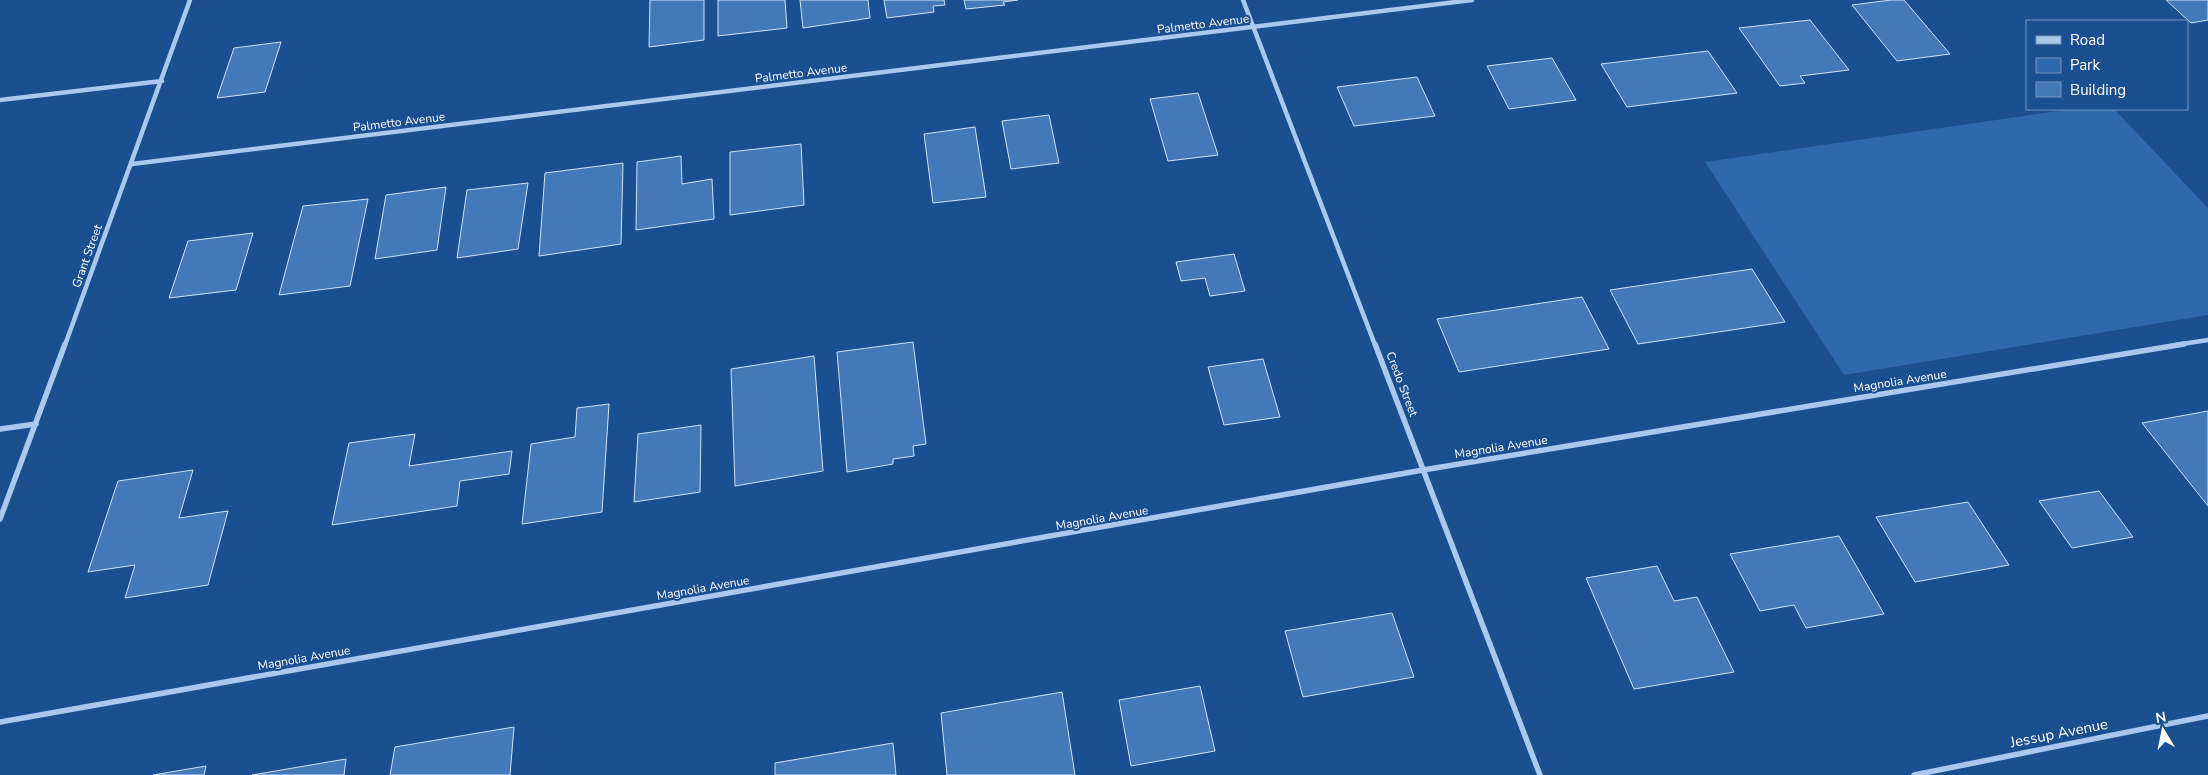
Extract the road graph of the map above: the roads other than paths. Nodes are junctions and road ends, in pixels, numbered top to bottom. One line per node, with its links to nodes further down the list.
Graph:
1 (190, 0): 5 (street, Grant Street)
2 (1243, 0): 4 (street, Credo Street)
3 (1472, 0): 4 (street, Palmetto Avenue)
4 (1253, 28): 7 (street, Palmetto Avenue); 11 (street, Credo Street)
5 (162, 81): 6 (street); 7 (street, Grant Street)
6 (0, 100)
7 (132, 164): 9 (street, Grant Street)
8 (2208, 340): 11 (street, Magnolia Avenue)
9 (36, 424): 10 (street); 12 (street, Grant Street)
10 (0, 429)
11 (1423, 470): 14 (street, Magnolia Avenue); 15 (street, Credo Street)
12 (0, 519)
13 (2208, 716): 16 (street, Jessup Avenue)
14 (0, 722)
15 (1540, 775)
16 (1914, 775)

